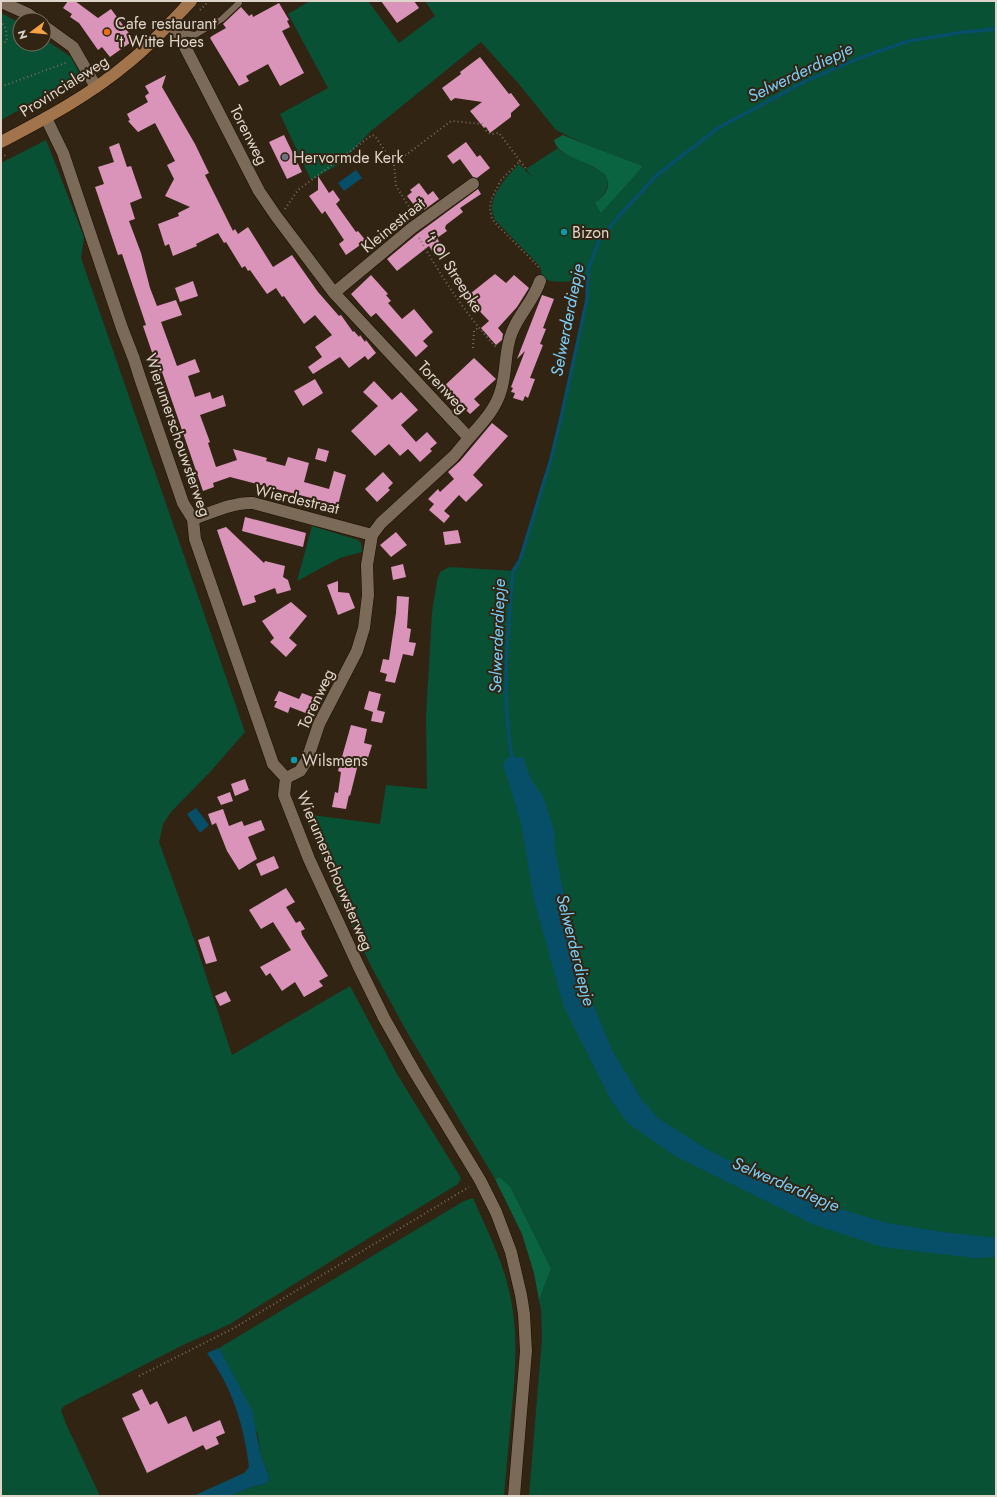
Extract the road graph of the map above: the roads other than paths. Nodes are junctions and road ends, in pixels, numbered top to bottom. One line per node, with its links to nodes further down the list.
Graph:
1 (238, 1): 5 (lane)
2 (1, 2): 4 (street)
3 (185, 3): 5 (main road, Provincialeweg)
4 (24, 12)
5 (174, 27): 7 (main road, Provincialeweg); 12 (street, Torenweg)
6 (52, 32): 7 (street)
7 (96, 87): 8 (main road, Provincialeweg)
8 (46, 118): 9 (main road, Provincialeweg); 14 (street, Wierumerschouwsterweg)
9 (1, 142)
10 (473, 184): 12 (street, Kleinestraat)
11 (540, 281): 13 (street)
12 (334, 293): 13 (street, Torenweg)
13 (469, 438): 15 (street, Torenweg)
14 (193, 519): 15 (street, Wierdestraat); 16 (street, Wierumerschouwsterweg)
15 (372, 534): 16 (street, Torenweg)
16 (286, 778): 17 (street, Wierumerschouwsterweg)
17 (514, 1496)

